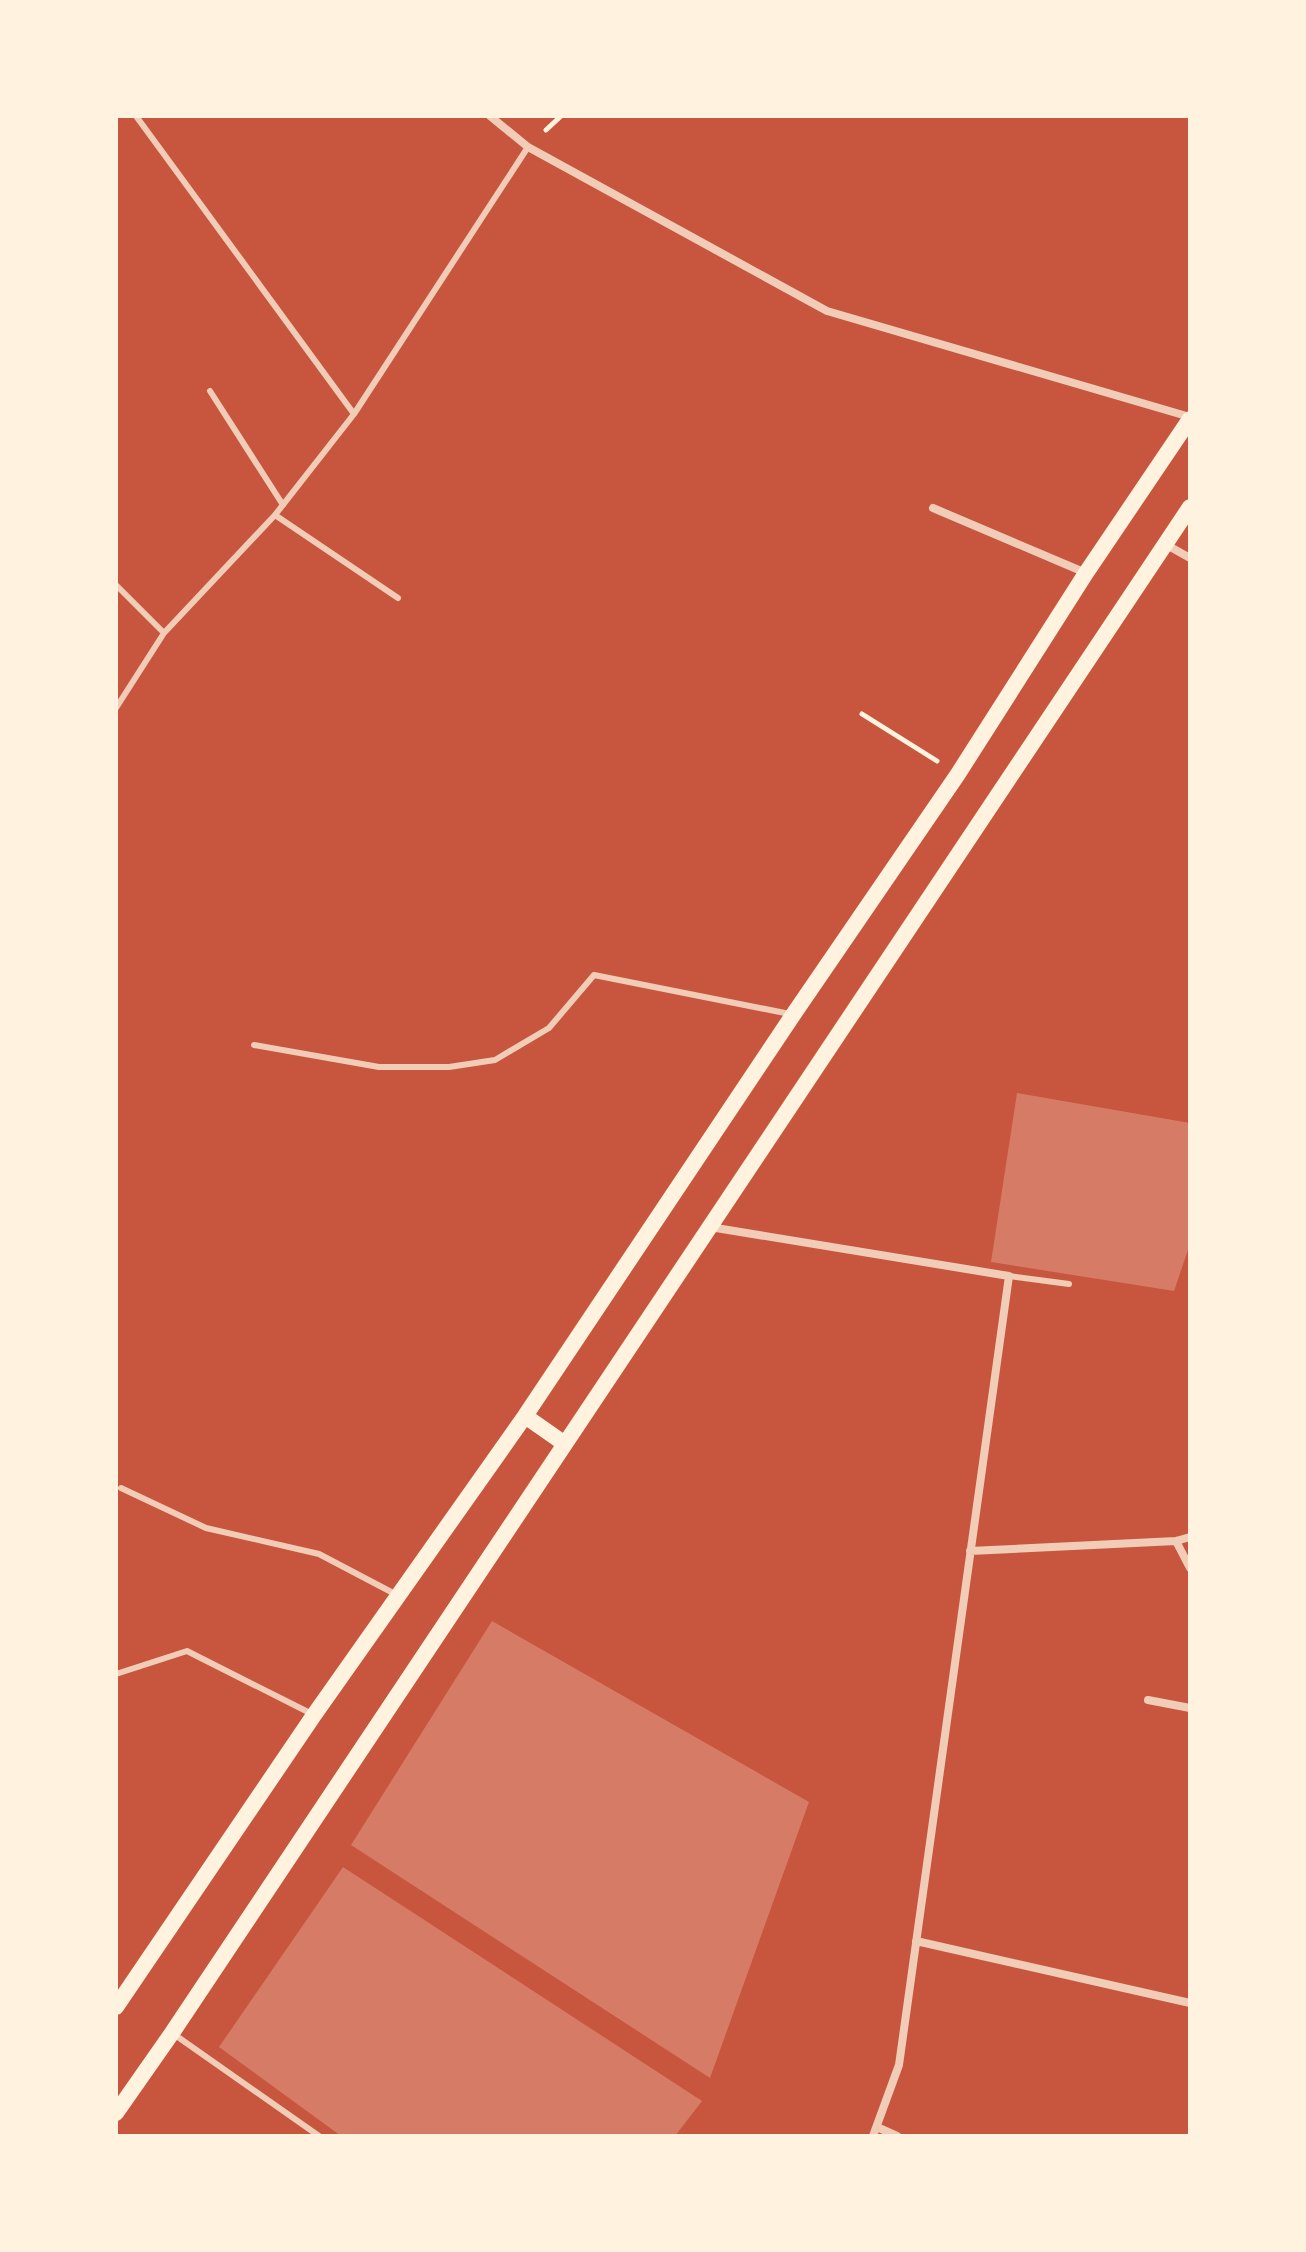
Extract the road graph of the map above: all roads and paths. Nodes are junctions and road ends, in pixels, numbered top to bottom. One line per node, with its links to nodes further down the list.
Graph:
1 (136, 116): 5 (lane)
2 (490, 116): 3 (street)
3 (528, 147): 5 (lane); 6 (street)
4 (210, 391): 7 (lane)
5 (354, 414): 7 (lane)
6 (1190, 418): 13 (main road)
7 (283, 505): 10 (lane)
8 (1190, 507): 11 (main road)
9 (933, 508): 13 (street)
10 (275, 515): 15 (lane); 16 (lane)
11 (1165, 544): 12 (street); 22 (main road)
12 (1190, 558)
13 (1086, 573): 19 (main road)
14 (116, 585): 16 (lane)
15 (398, 598)
16 (164, 633): 17 (lane)
17 (116, 708)
18 (862, 714): 19 (path)
19 (958, 774): 20 (main road)
20 (793, 1015): 21 (lane); 25 (main road)
21 (254, 1045)
22 (710, 1227): 23 (street); 26 (main road)
23 (1009, 1276): 24 (lane); 30 (street)
24 (1069, 1284)
25 (525, 1416): 26 (main road); 32 (main road)
26 (565, 1444): 40 (main road)
27 (121, 1488): 32 (lane)
28 (1190, 1537): 29 (street)
29 (1176, 1541): 30 (street); 31 (street)
30 (970, 1551): 37 (street)
31 (1190, 1568)
32 (397, 1595): 36 (main road)
33 (116, 1674): 36 (lane)
34 (1148, 1700): 35 (street)
35 (1190, 1708)
36 (314, 1715): 38 (main road)
37 (916, 1941): 39 (street); 42 (street)
38 (118, 2001)
39 (1190, 2003)
40 (172, 2033): 41 (main road); 43 (lane)
41 (116, 2113)
42 (875, 2132): 44 (street)
43 (319, 2136)
44 (897, 2136)

